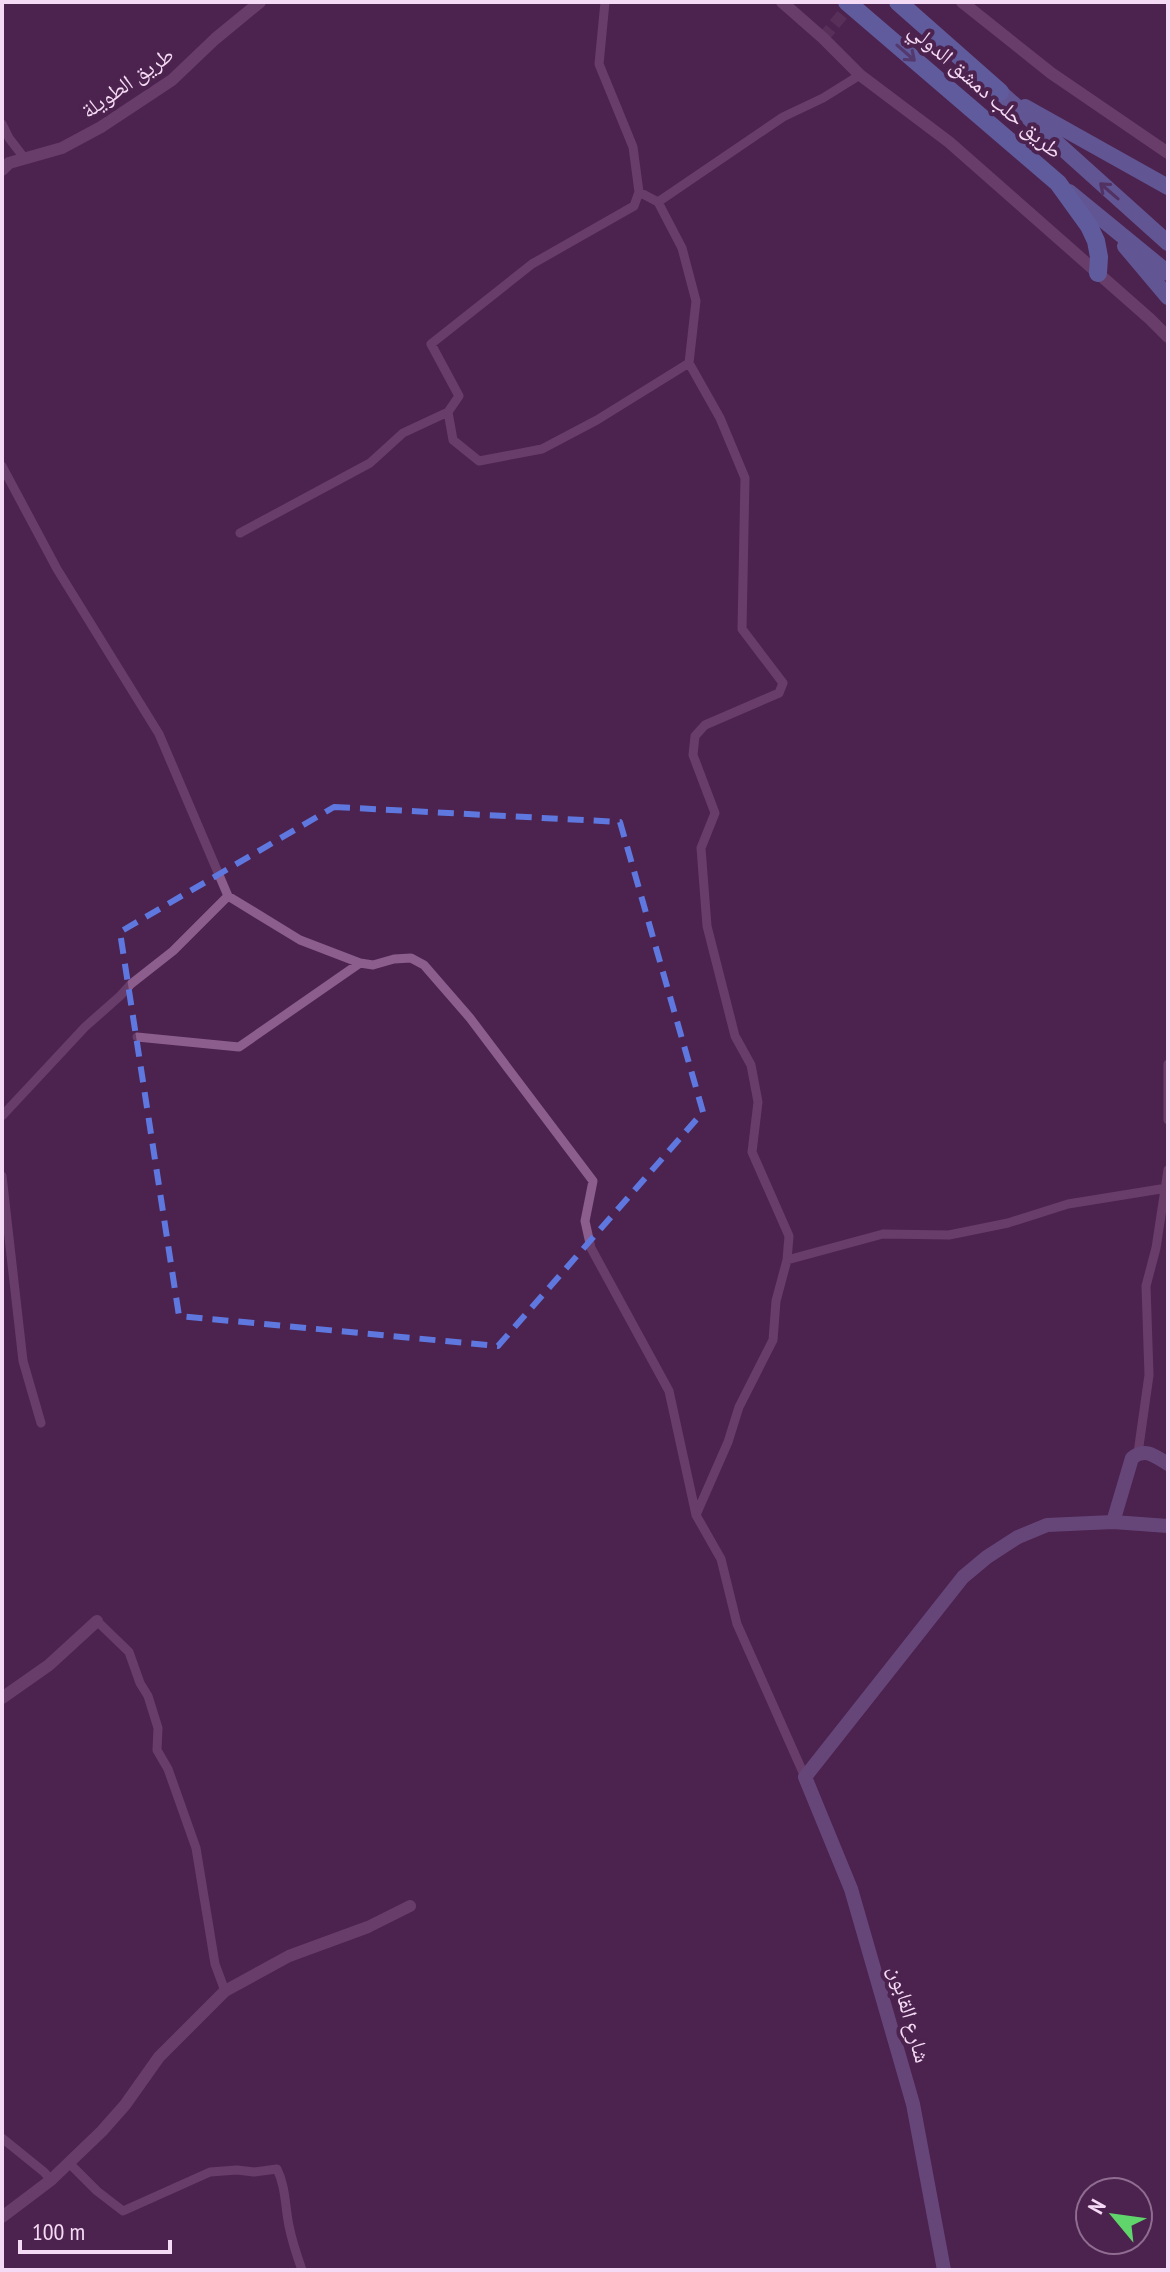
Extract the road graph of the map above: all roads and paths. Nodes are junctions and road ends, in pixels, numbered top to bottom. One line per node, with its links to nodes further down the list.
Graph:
1 (260, 2): 11 (street, طريق الطويلة)
2 (605, 2): 15 (street)
3 (782, 2): 7 (street)
4 (847, 2): 13 (highway, طريق حلب دمشق الدولي, one-way to 13)
5 (898, 2): 8 (highway, طريق حلب دمشق الدولي)
6 (962, 2): 10 (street)
7 (860, 75): 16 (street); 19 (street)
8 (1000, 92): 14 (highway); 18 (highway, one-way to 8)
9 (2, 124): 11 (street)
10 (1168, 153)
11 (25, 159): 12 (street, طريق الطويلة)
12 (2, 170)
13 (1058, 183): 17 (highway); 19 (highway, طريق حلب دمشق الدولي)
14 (1168, 187)
15 (639, 192): 16 (street); 24 (street)
16 (658, 202): 23 (street)
17 (1107, 223): 20 (highway); 21 (highway)
18 (1168, 243)
19 (1098, 273): 22 (street)
20 (1168, 273)
21 (1168, 297)
22 (1168, 337)
23 (689, 363): 24 (street); 36 (street)
24 (448, 412): 26 (street)
25 (2, 466): 27 (street)
26 (240, 533)
27 (228, 896): 28 (street); 31 (street)
28 (360, 963): 29 (street); 40 (street)
29 (137, 1037)
30 (1168, 1064): 32 (street)
31 (2, 1116)
32 (1168, 1120)
33 (1168, 1170): 35 (street)
34 (2, 1176): 37 (street)
35 (1167, 1188): 36 (street); 38 (street)
36 (787, 1260): 40 (street)
37 (41, 1423)
38 (1138, 1453): 39 (main road); 41 (main road)
39 (1168, 1464)
40 (696, 1515): 45 (street)
41 (1113, 1522): 42 (main road); 45 (main road)
42 (1168, 1526)
43 (97, 1621): 44 (street); 47 (street)
44 (2, 1698)
45 (805, 1777): 53 (main road, شارع القابون)
46 (410, 1906): 47 (street)
47 (225, 1991): 49 (street)
48 (2, 2138): 50 (street)
49 (69, 2163): 50 (street); 52 (street)
50 (51, 2180): 51 (street)
51 (2, 2217)
52 (302, 2270)
53 (944, 2270)

